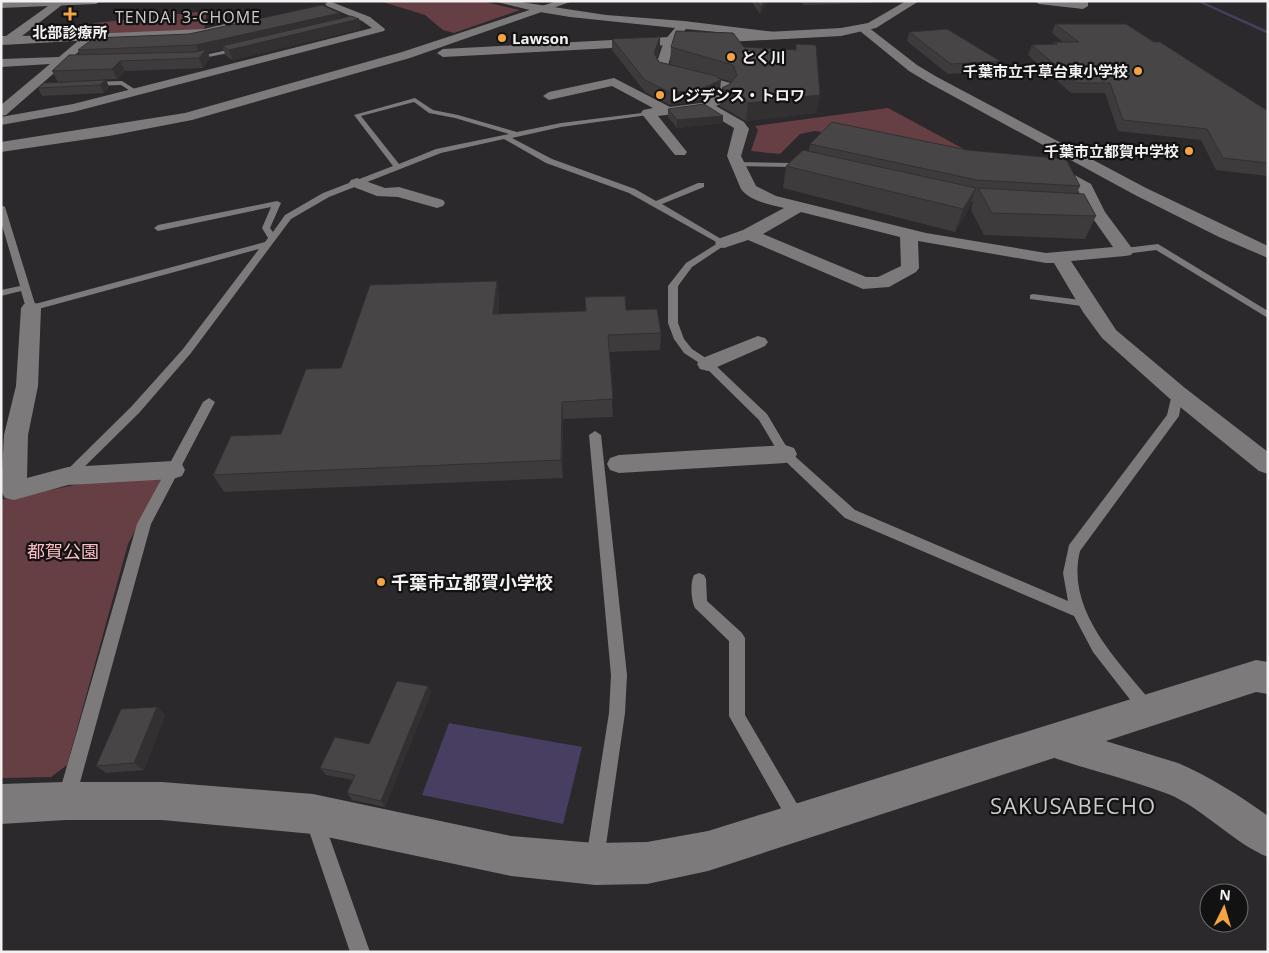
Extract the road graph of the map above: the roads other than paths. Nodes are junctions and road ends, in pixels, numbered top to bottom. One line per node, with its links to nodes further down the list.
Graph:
1 (96, 1): 7 (street)
2 (498, 1): 10 (street)
3 (568, 1): 10 (street)
4 (914, 1): 15 (street)
5 (1039, 1): 6 (street)
6 (1083, 1)
7 (61, 2): 8 (street); 12 (street)
8 (1, 4)
9 (324, 4): 29 (street)
10 (538, 10): 14 (street); 21 (street)
11 (19, 20): 12 (street)
12 (36, 20): 19 (street)
13 (243, 23): 17 (street)
14 (684, 24): 16 (street); 18 (street)
15 (864, 29): 16 (street); 58 (street)
16 (788, 36): 18 (street)
17 (89, 37): 19 (street); 24 (street)
18 (670, 41): 21 (street); 31 (street)
19 (4, 42)
20 (246, 47): 22 (lane)
21 (406, 55): 38 (street)
22 (191, 59)
23 (76, 60): 24 (lane)
24 (61, 61): 25 (street); 27 (street)
25 (1, 62)
26 (86, 84): 29 (lane)
27 (36, 86): 28 (street); 33 (street)
28 (8, 88)
29 (134, 91): 35 (street)
30 (549, 96): 32 (street)
31 (706, 106): 32 (street); 40 (street)
32 (666, 110): 34 (street)
33 (1, 112)
34 (648, 113): 36 (lane); 39 (street)
35 (1, 121)
36 (516, 134): 37 (lane); 41 (lane)
37 (504, 136): 41 (lane); 47 (lane)
38 (1, 147)
39 (680, 152)
40 (738, 164): 42 (lane); 49 (street)
41 (398, 168): 44 (lane)
42 (810, 169)
43 (1029, 170): 56 (street)
44 (357, 183): 46 (street); 53 (lane)
45 (701, 185): 47 (lane)
46 (437, 203)
47 (656, 204): 54 (lane)
48 (1, 207): 55 (lane)
49 (797, 208): 51 (street); 52 (street)
50 (158, 228): 53 (lane)
51 (909, 233): 52 (street); 59 (street)
52 (749, 234): 54 (street)
53 (269, 241): 62 (lane); 75 (lane)
54 (724, 242): 66 (lane)
55 (15, 250): 57 (lane); 62 (lane)
56 (1125, 251): 59 (street); 64 (lane)
57 (1, 252)
58 (1268, 253)
59 (1060, 258): 63 (street)
60 (1, 293): 62 (lane)
61 (1033, 297): 63 (lane)
62 (28, 298): 70 (street)
63 (1089, 304): 67 (street)
64 (1268, 315)
65 (758, 342): 66 (street)
66 (708, 364): 71 (lane)
67 (1177, 393): 73 (street); 77 (lane)
68 (209, 402): 74 (lane)
69 (595, 435): 86 (lane)
70 (8, 437): 75 (street)
71 (785, 454): 72 (street); 77 (lane)
72 (619, 464)
73 (1268, 465)
74 (173, 470): 75 (street); 81 (lane)
75 (68, 476)
76 (699, 579): 84 (lane)
77 (1077, 610): 79 (lane)
78 (1268, 678): 79 (street)
79 (1148, 710): 80 (street)
80 (1053, 741): 84 (street); 85 (street)
81 (65, 801): 82 (street); 83 (street)
82 (1, 804)
83 (313, 814): 86 (street); 87 (lane)
84 (798, 822): 86 (street)
85 (1268, 839)
86 (594, 864)
87 (360, 952)

